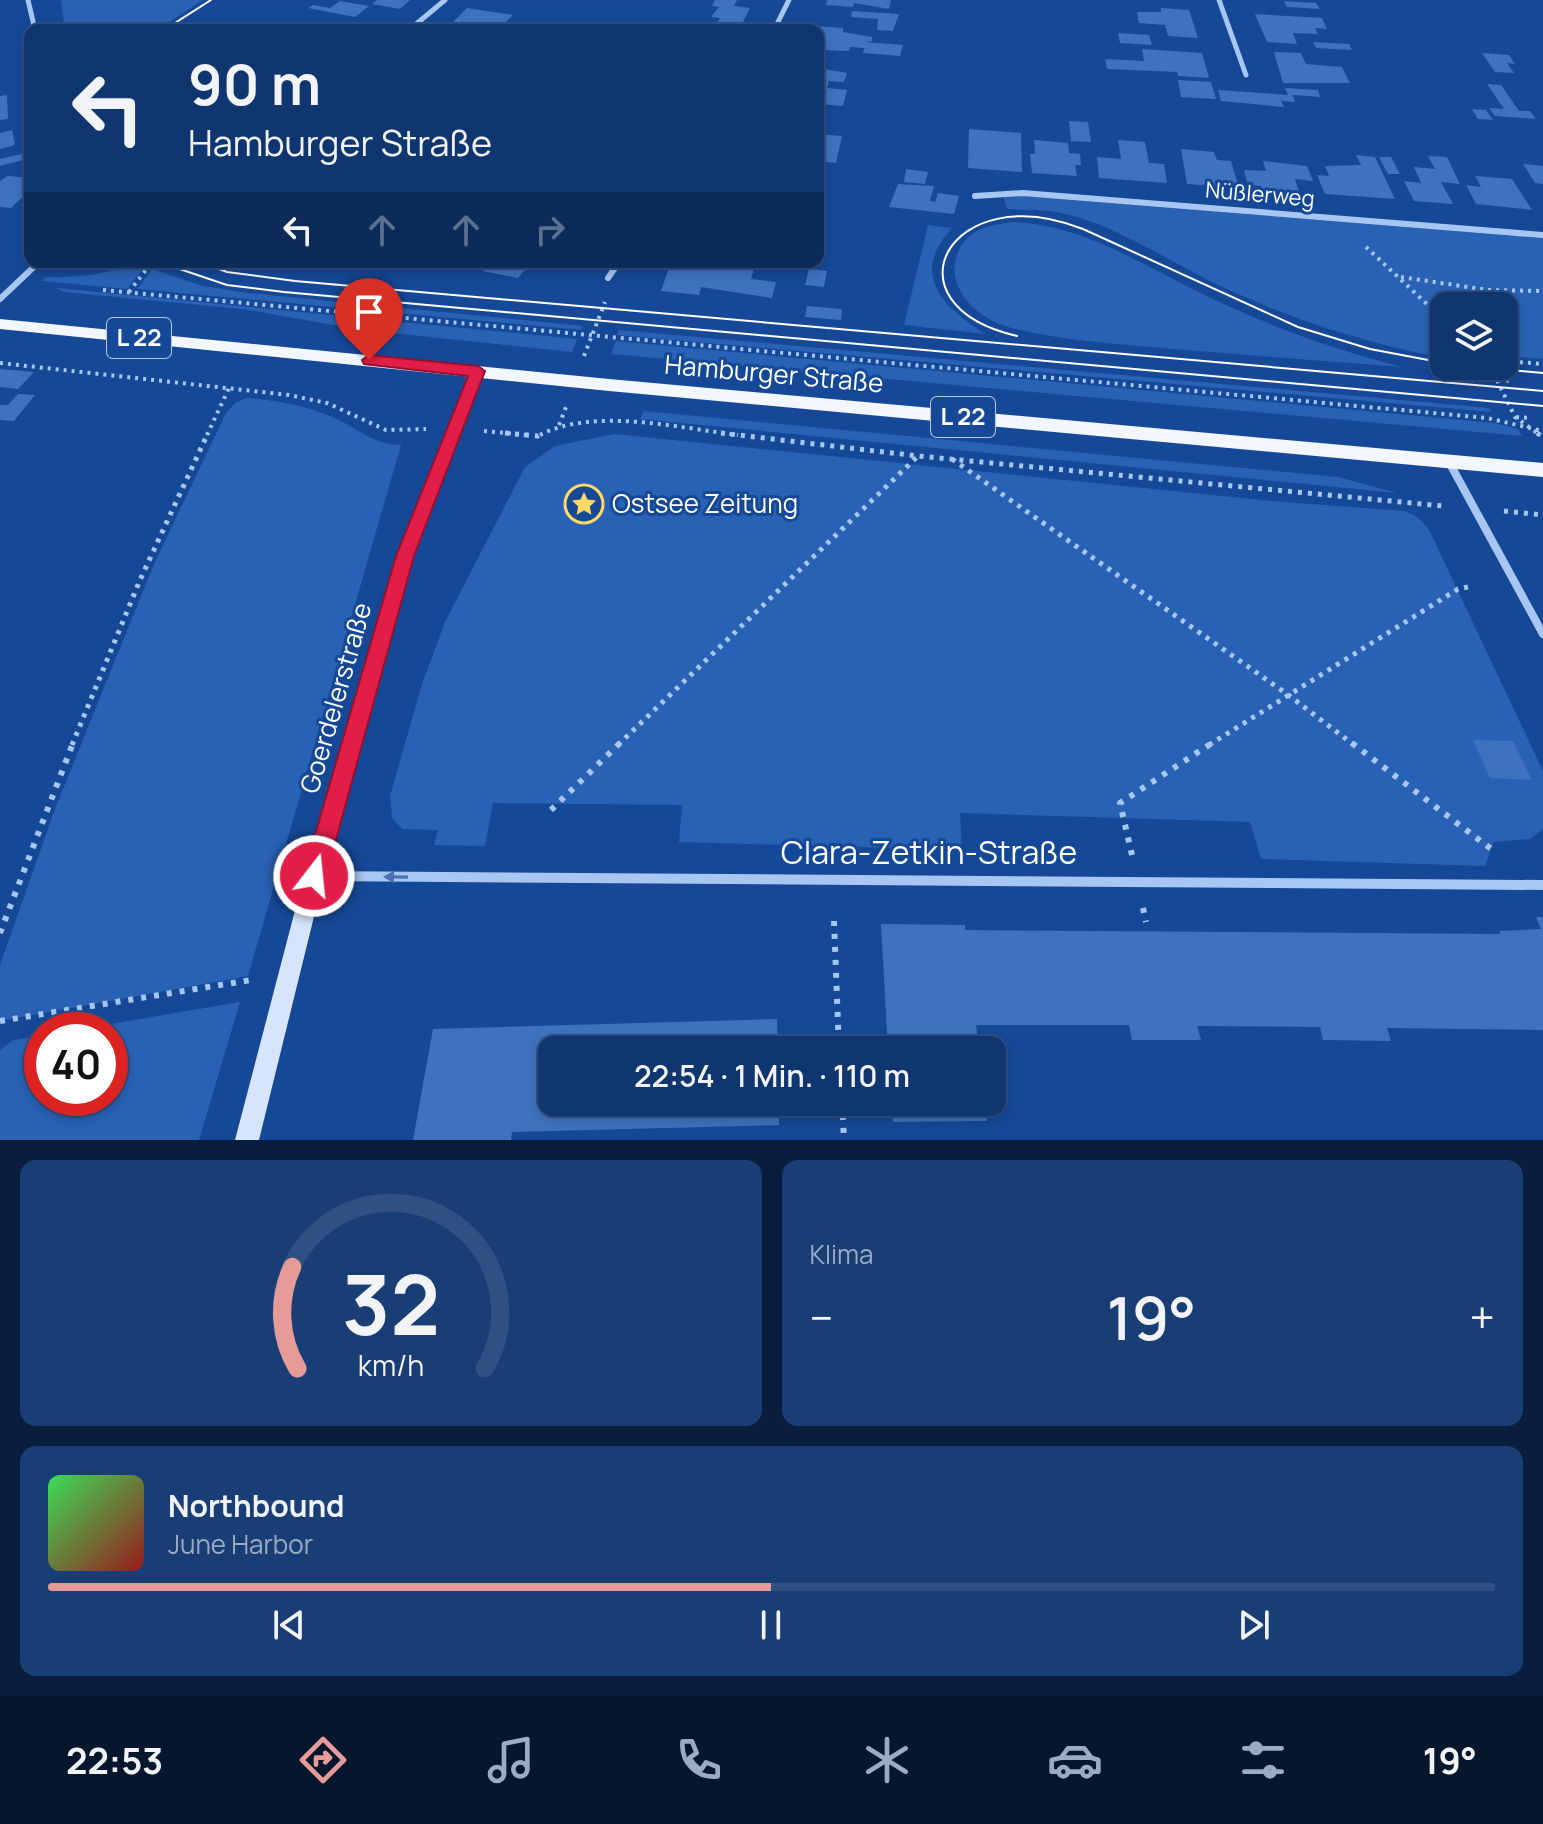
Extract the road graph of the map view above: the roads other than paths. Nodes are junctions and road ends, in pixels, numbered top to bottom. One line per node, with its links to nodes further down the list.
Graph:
1 (28, 0): 5 (street)
2 (445, 0): 6 (street)
3 (789, 0): 7 (street)
4 (1219, 0): 8 (street)
5 (34, 24)
6 (416, 24)
7 (777, 24)
8 (1246, 75)
9 (975, 196): 10 (street, Nüßlerweg)
10 (1543, 235)
11 (33, 268): 14 (street)
12 (615, 268): 13 (street)
13 (608, 278)
14 (0, 299)
15 (0, 324): 16 (main road, Hamburger Straße / L 22)
16 (478, 371): 17 (main road, Hamburger Straße / L 22); 20 (street, Goerdelerstraße)
17 (1449, 462): 18 (main road, Hamburger Straße / L 22); 19 (street)
18 (1543, 470)
19 (1543, 634)
20 (314, 876): 21 (street, Clara-Zetkin-Straße, one-way to 20); 22 (street, Goerdelerstraße)
21 (1543, 885)
22 (247, 1140)

